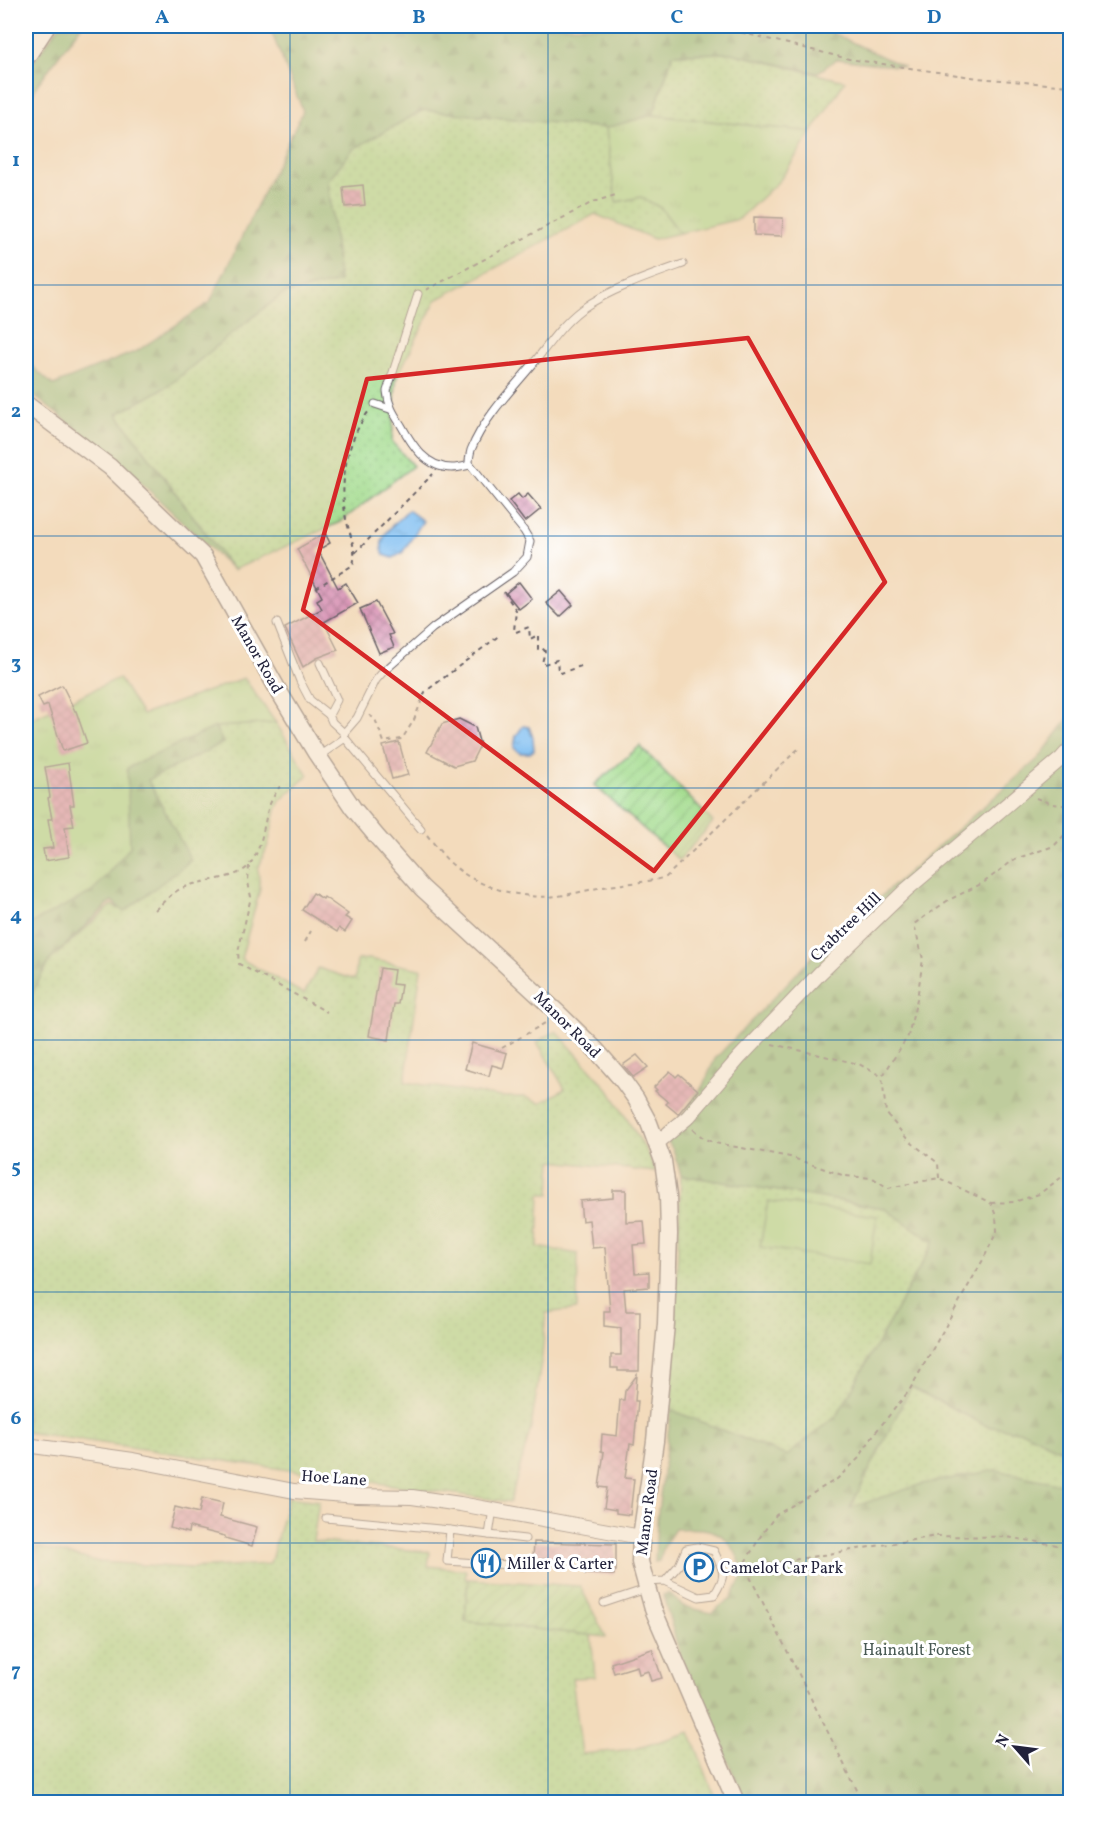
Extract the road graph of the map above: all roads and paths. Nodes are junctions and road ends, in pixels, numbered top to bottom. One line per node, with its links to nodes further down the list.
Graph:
1 (47, 26): 3 (street)
2 (715, 26): 4 (path)
3 (26, 58)
4 (1071, 86)
5 (618, 194): 7 (path)
6 (683, 264): 11 (lane)
7 (418, 294): 10 (lane)
8 (26, 404): 25 (street, Manor Road)
9 (375, 404): 10 (lane); 13 (path)
10 (390, 409): 12 (lane)
11 (470, 465): 12 (lane); 20 (lane)
12 (451, 468): 13 (path)
13 (355, 552): 14 (path)
14 (316, 588)
15 (509, 588): 19 (path)
16 (277, 623): 21 (lane)
17 (500, 634): 20 (path)
18 (320, 663): 21 (lane)
19 (581, 666)
20 (360, 712): 22 (lane)
21 (329, 715): 22 (lane)
22 (344, 735): 25 (lane); 29 (lane)
23 (799, 748): 29 (path)
24 (1071, 749): 27 (street, Crabtree Hill)
25 (319, 756): 36 (street, Manor Road)
26 (280, 786): 31 (path)
27 (1022, 792): 28 (path); 37 (street, Crabtree Hill)
28 (1071, 806)
29 (421, 828)
30 (1071, 829): 39 (path)
31 (249, 866): 32 (path); 35 (path)
32 (155, 910)
33 (311, 931): 34 (path)
34 (305, 942)
35 (327, 1012)
36 (559, 1014): 38 (path); 41 (street, Manor Road)
37 (755, 1041): 39 (path); 40 (street, Crabtree Hill)
38 (502, 1048)
39 (882, 1077): 43 (path)
40 (688, 1117): 41 (street, Crabtree Hill); 43 (path)
41 (657, 1143): 50 (street, Manor Road)
42 (1071, 1171): 44 (path)
43 (939, 1178): 44 (path)
44 (992, 1203): 54 (path)
45 (26, 1445): 46 (street, Hoe Lane)
46 (493, 1509): 49 (lane); 50 (street, Hoe Lane)
47 (326, 1518): 48 (lane)
48 (450, 1530): 49 (lane); 53 (lane)
49 (489, 1535): 51 (lane)
50 (641, 1537): 56 (street, Manor Road)
51 (525, 1539)
52 (1071, 1547): 54 (path)
53 (523, 1566)
54 (746, 1568): 59 (path)
55 (665, 1581): 55 (lane); 56 (lane)
56 (645, 1586): 57 (lane); 58 (street, Manor Road)
57 (604, 1603)
58 (736, 1803)
59 (863, 1803)

